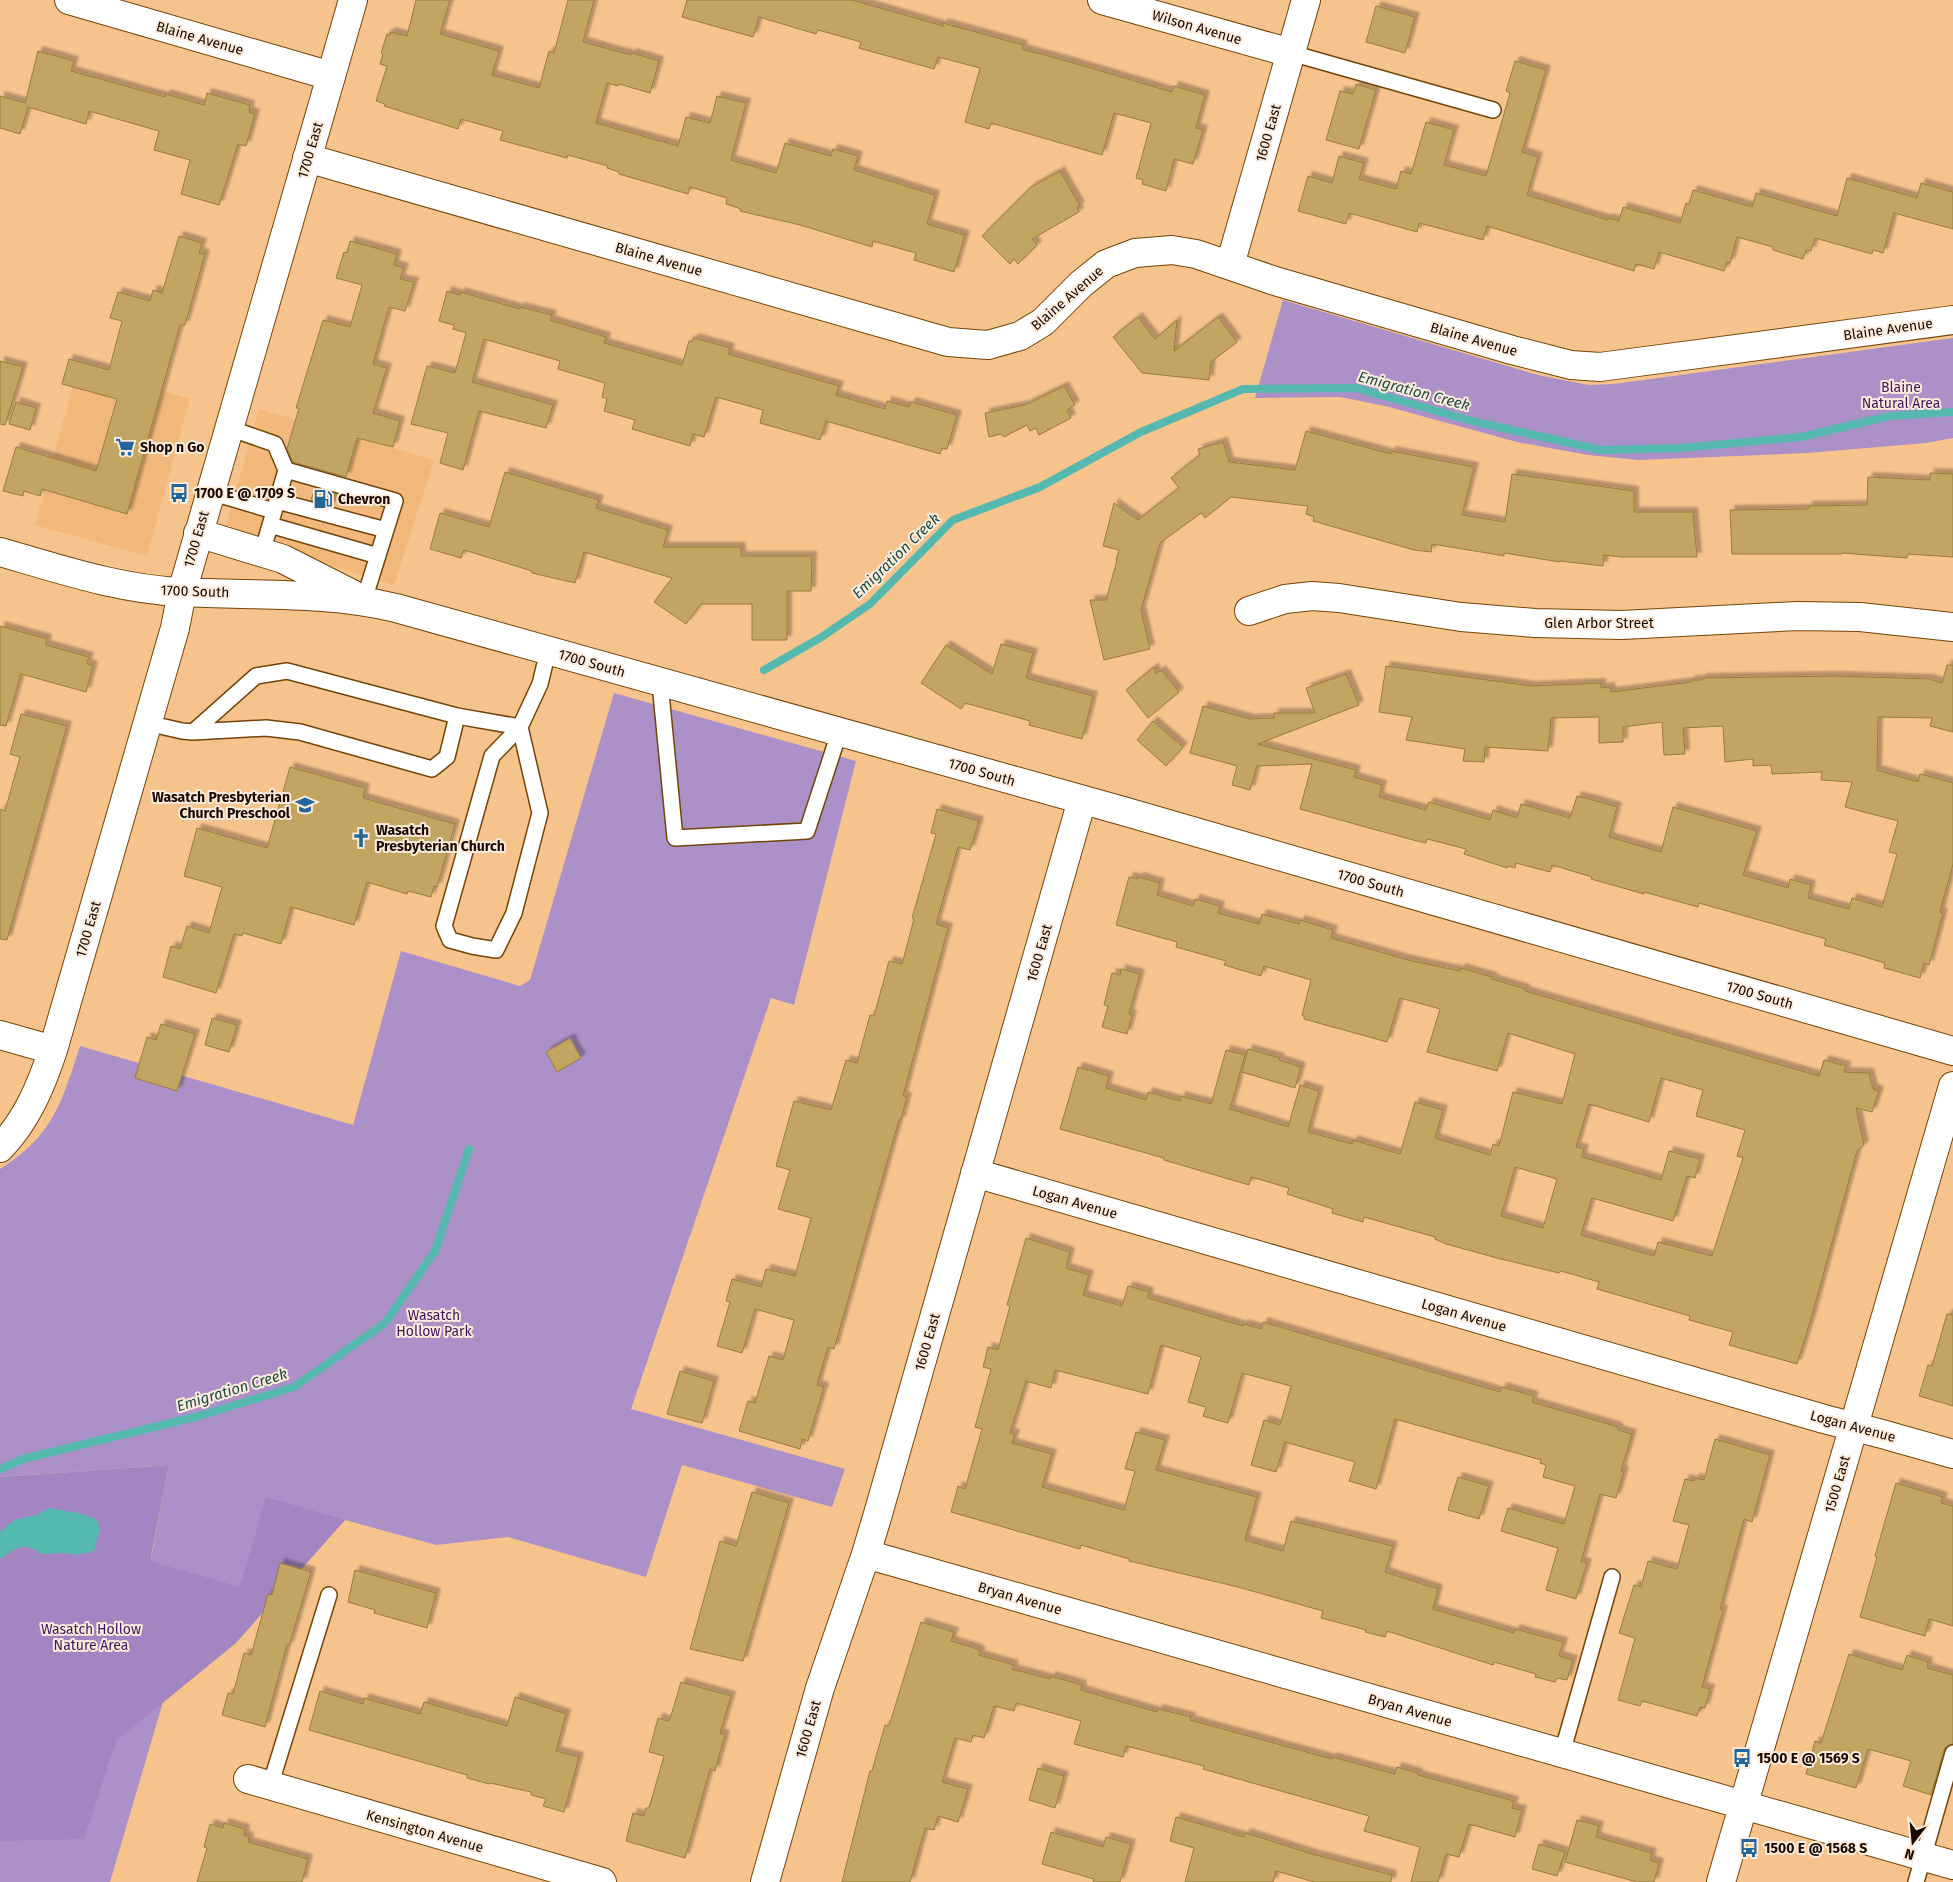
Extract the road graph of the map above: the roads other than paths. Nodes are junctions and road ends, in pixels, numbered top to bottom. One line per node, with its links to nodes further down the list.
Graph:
1 (69, 0): 6 (street, Blaine Avenue)
2 (353, 0): 6 (street, 1700 East)
3 (1102, 0): 5 (street, Wilson Avenue)
4 (1306, 0): 5 (street, 1600 East)
5 (1291, 53): 7 (lane); 9 (street, 1600 East)
6 (331, 76): 8 (street, 1700 East)
7 (1493, 110)
8 (307, 158): 9 (street, Blaine Avenue); 11 (street, 1700 East)
9 (1230, 265): 10 (street, Blaine Avenue)
10 (1953, 320)
11 (229, 428): 12 (lane); 13 (street, 1700 East)
12 (286, 470): 14 (lane); 15 (lane)
13 (210, 492): 14 (lane); 16 (street, 1700 East)
14 (274, 512): 15 (lane); 18 (lane); 19 (lane)
15 (386, 530): 19 (lane)
16 (198, 533): 18 (street); 20 (street, 1700 East)
17 (0, 552): 20 (street, 1700 South)
18 (262, 553): 21 (street)
19 (378, 556): 21 (lane)
20 (182, 592): 21 (street, 1700 South); 27 (street, 1700 East)
21 (364, 600): 24 (street, 1700 South)
22 (1249, 611): 23 (street, Glen Arbor Street)
23 (1953, 627)
24 (548, 651): 25 (street, 1700 South); 28 (lane)
25 (660, 682): 30 (street, 1700 South); 30 (lane)
26 (457, 716): 28 (lane); 29 (lane); 29 (lane)
27 (146, 723): 29 (lane); 33 (street, 1700 East)
28 (520, 727): 28 (lane)
29 (193, 732)
30 (839, 733): 31 (street, 1700 South)
31 (1082, 800): 34 (street, 1700 South); 37 (street, 1600 East)
32 (0, 1034): 33 (street)
33 (53, 1050): 36 (street)
34 (1953, 1051)
35 (1953, 1086): 38 (street, 1500 East)
36 (0, 1148)
37 (976, 1174): 38 (street, Logan Avenue); 40 (street, 1600 East)
38 (1854, 1426): 39 (street, Logan Avenue); 46 (street, 1500 East)
39 (1953, 1454)
40 (866, 1554): 44 (street, Bryan Avenue); 51 (street, 1600 East)
41 (1612, 1577): 44 (lane)
42 (329, 1595): 45 (lane)
43 (1953, 1753): 47 (lane)
44 (1562, 1754): 46 (street, Bryan Avenue)
45 (259, 1783): 49 (street, Kensington Avenue)
46 (1744, 1805): 47 (street, Bryan Avenue); 52 (street, 1500 East)
47 (1923, 1856): 48 (street, Bryan Avenue); 53 (lane)
48 (1953, 1865)
49 (565, 1877): 50 (street, Kensington Avenue)
50 (602, 1882)
51 (765, 1882)
52 (1721, 1882)
53 (1916, 1882)

